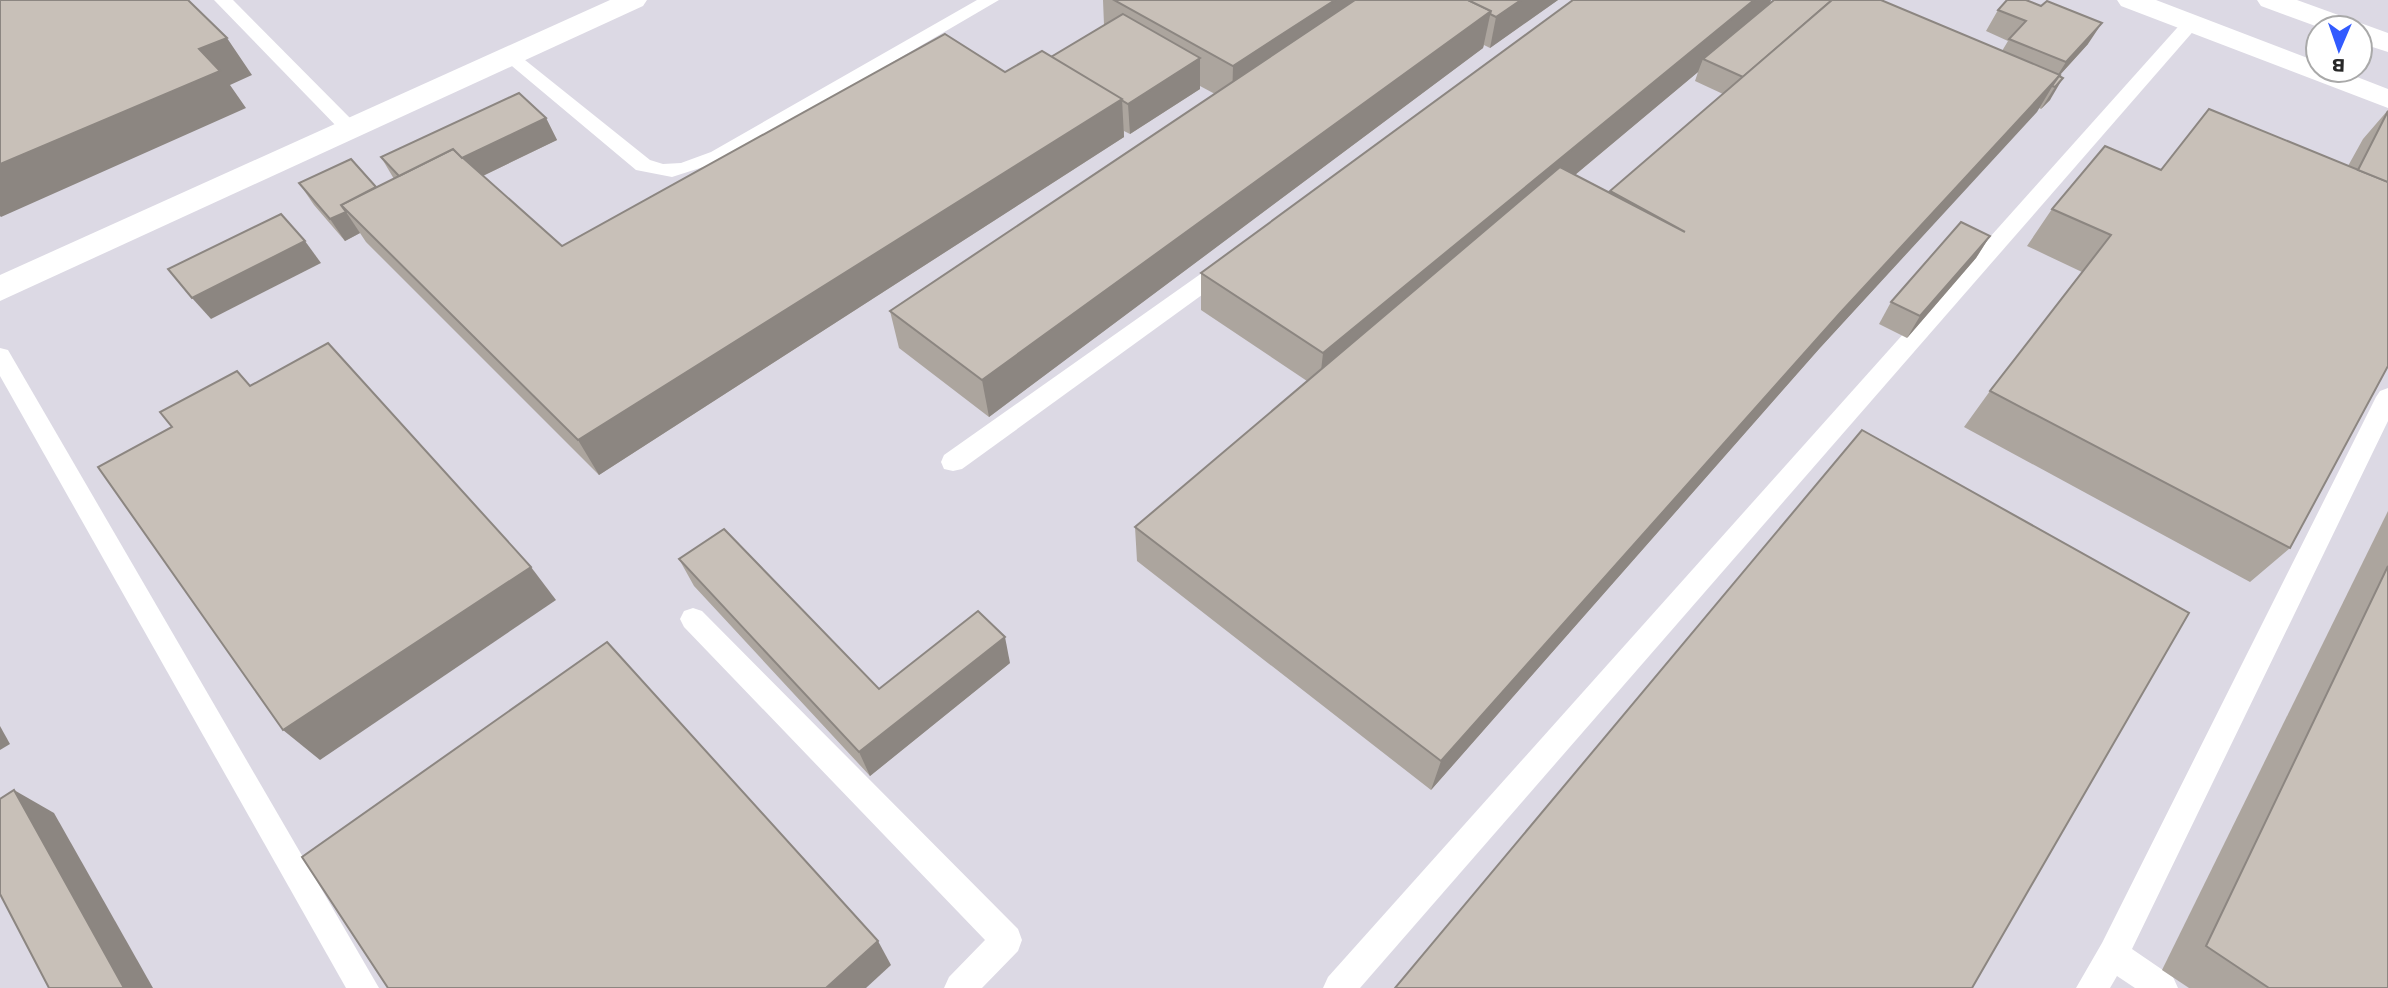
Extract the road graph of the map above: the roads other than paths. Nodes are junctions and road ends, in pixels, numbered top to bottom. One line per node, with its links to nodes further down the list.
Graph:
1 (223, 0): 10 (lane)
2 (633, 0): 8 (street)
3 (990, 0): 8 (lane)
4 (2131, 0): 7 (street)
5 (2271, 0): 6 (street)
6 (2309, 14)
7 (2191, 23): 9 (street); 20 (lane)
8 (509, 56): 10 (street)
9 (2388, 99)
10 (349, 128): 12 (street)
11 (1247, 251): 15 (lane)
12 (0, 289)
13 (0, 356): 18 (lane)
14 (2388, 397): 17 (lane)
15 (953, 462)
16 (692, 619): 19 (lane)
17 (2113, 954): 21 (lane); 22 (lane)
18 (363, 988)
19 (960, 988)
20 (1339, 988)
21 (2092, 988)
22 (2162, 988)

